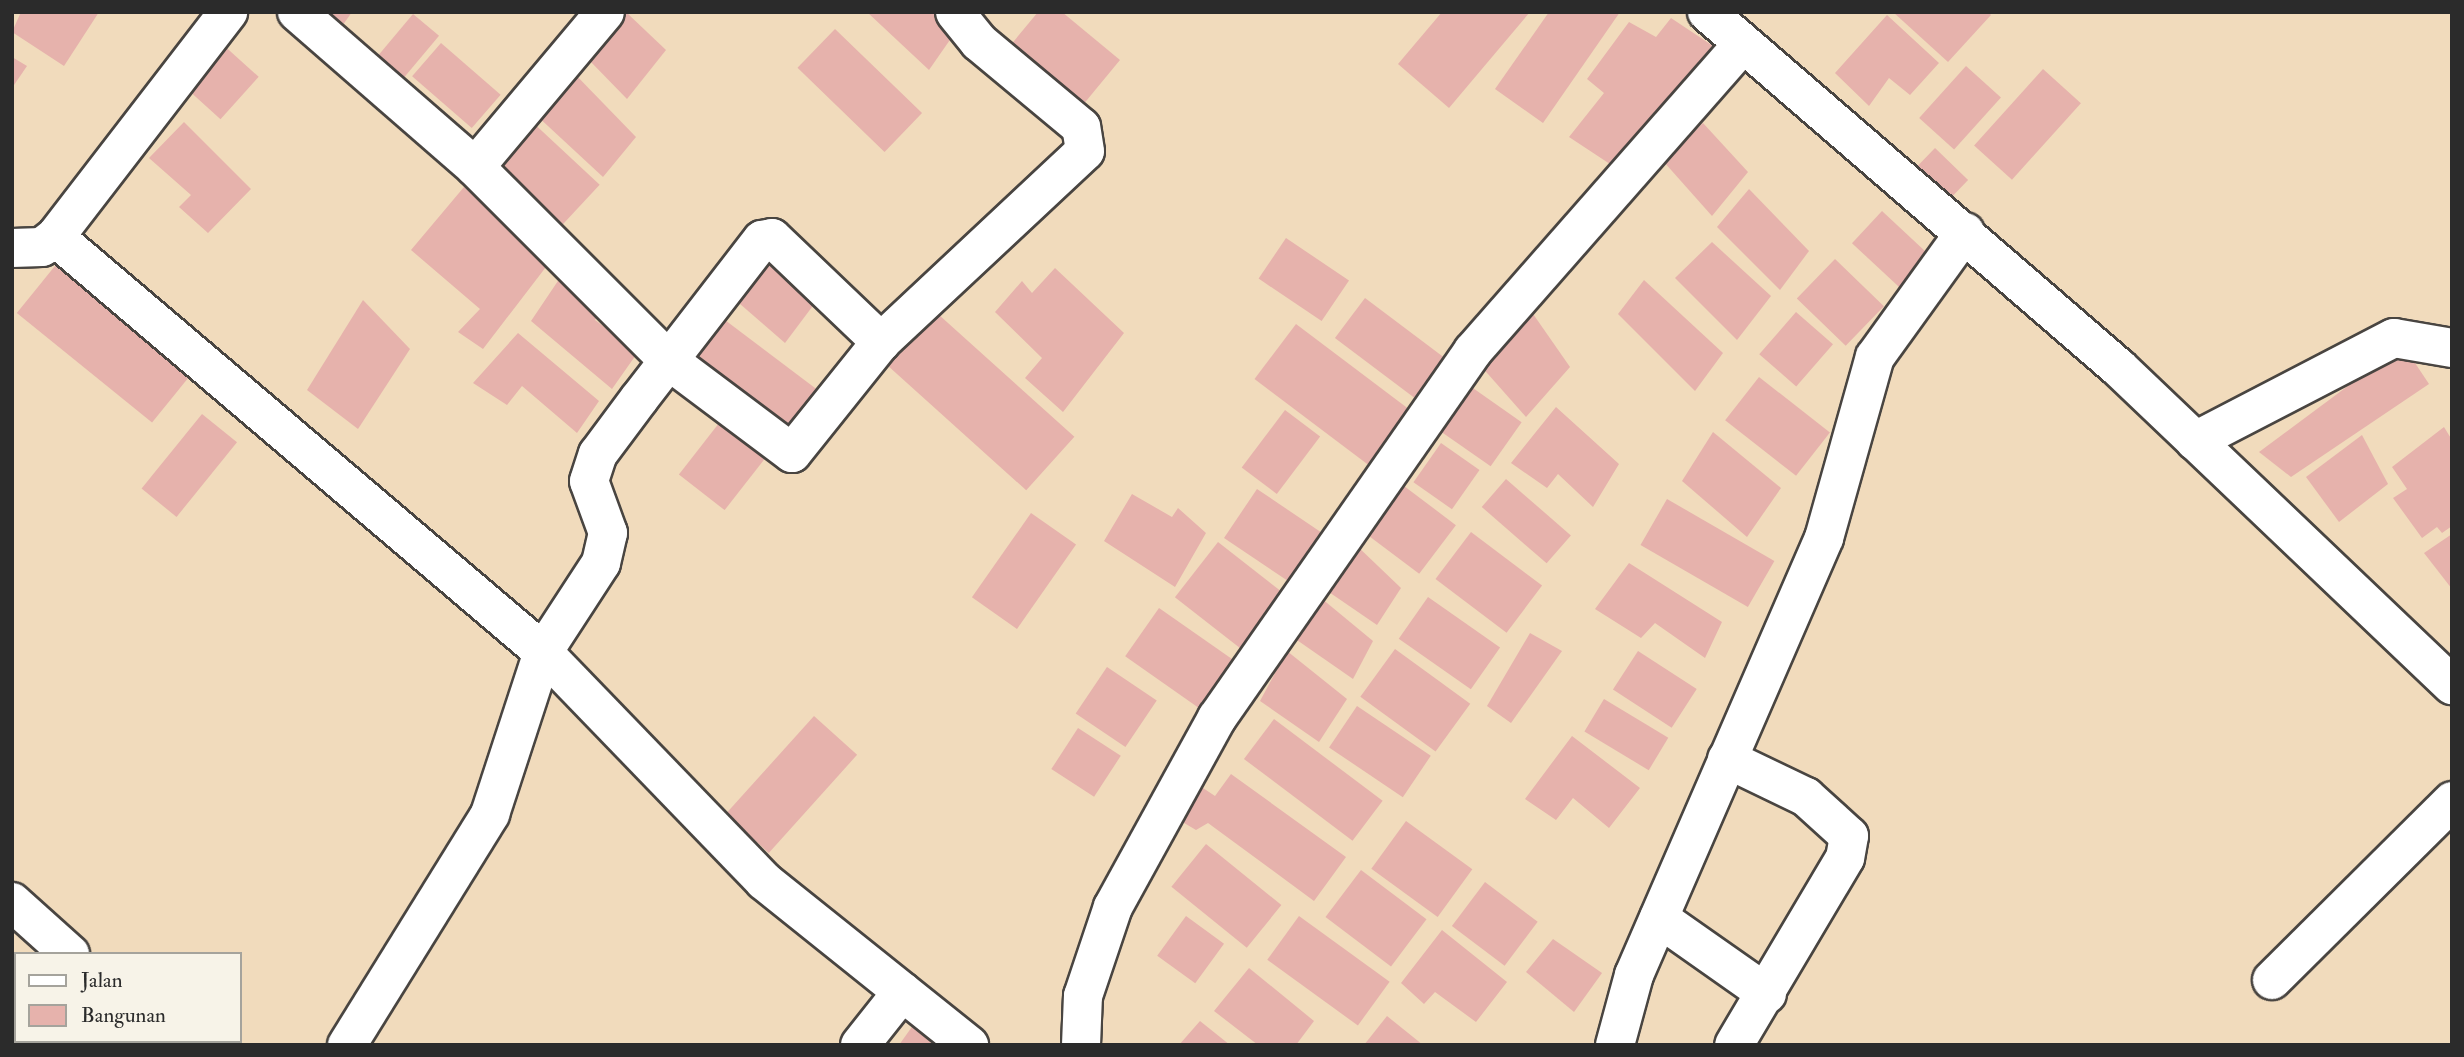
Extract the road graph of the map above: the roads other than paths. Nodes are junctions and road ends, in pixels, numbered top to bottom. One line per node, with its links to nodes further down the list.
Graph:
1 (228, 12): 9 (street)
2 (297, 12): 7 (street)
3 (605, 12): 7 (street)
4 (955, 12): 6 (street)
5 (1727, 24): 8 (street); 28 (street)
6 (987, 27): 11 (street)
7 (475, 167): 13 (street)
8 (1965, 232): 14 (street); 17 (street)
9 (55, 237): 10 (street); 15 (street)
10 (12, 248)
11 (881, 342): 13 (street); 13 (street)
12 (2452, 348): 14 (street)
13 (668, 360): 15 (street)
14 (2195, 441): 16 (street)
15 (543, 652): 23 (street); 25 (street)
16 (2452, 685)
17 (1727, 759): 20 (street); 24 (street)
18 (2452, 801): 22 (street)
19 (12, 902): 21 (street)
20 (1659, 918): 24 (street); 29 (street)
21 (68, 952)
22 (2272, 980)
23 (902, 992): 26 (street); 27 (street)
24 (1766, 994): 30 (street)
25 (347, 1045)
26 (860, 1045)
27 (970, 1045)
28 (1081, 1045)
29 (1615, 1045)
30 (1734, 1045)

